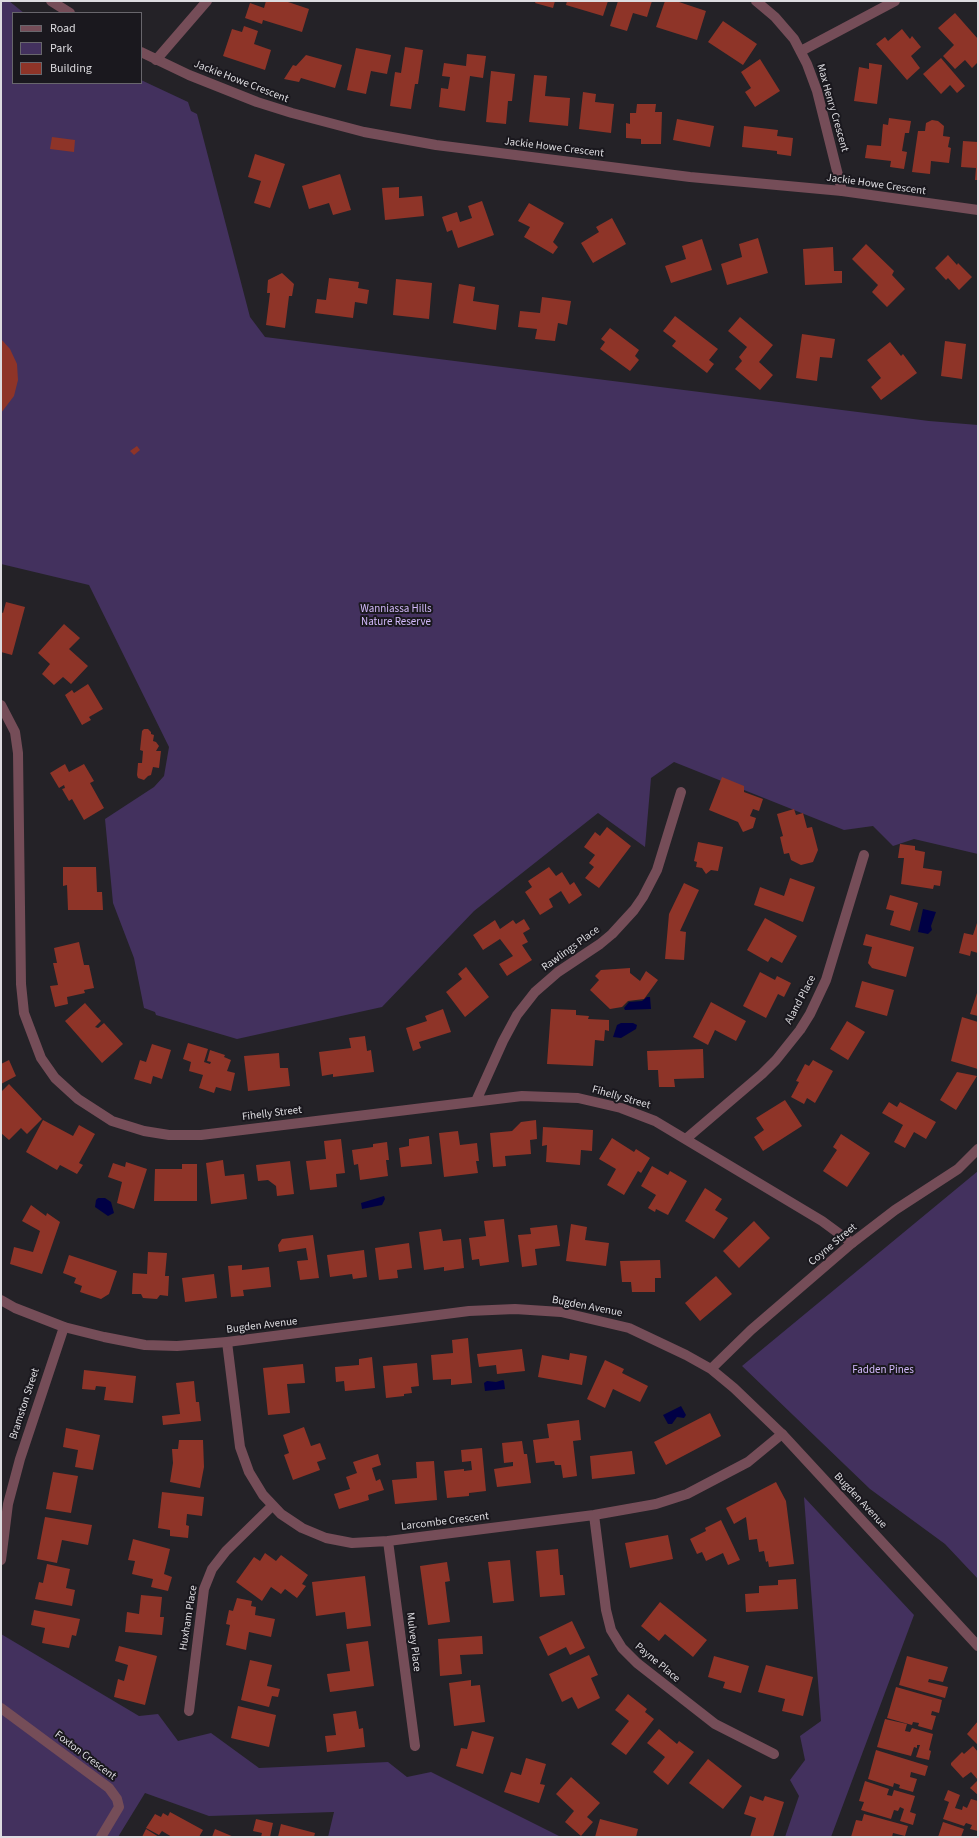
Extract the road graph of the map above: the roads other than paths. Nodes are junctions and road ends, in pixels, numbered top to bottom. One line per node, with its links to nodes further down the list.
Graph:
1 (51, 1): 5 (street)
2 (208, 1): 8 (street)
3 (756, 1): 6 (street, Max Henry Crescent)
4 (895, 1): 6 (street)
5 (68, 12)
6 (801, 51): 9 (street, Max Henry Crescent)
7 (142, 53): 8 (street, Jackie Howe Crescent)
8 (156, 60): 9 (street, Jackie Howe Crescent)
9 (842, 191): 10 (street, Jackie Howe Crescent)
10 (978, 210)
11 (1, 705): 14 (street, Fihelly Street)
12 (681, 792): 14 (street, Rawlings Place)
13 (864, 855): 15 (street, Aland Place)
14 (476, 1101): 15 (street, Fihelly Street)
15 (687, 1138): 17 (street, Fihelly Street)
16 (978, 1149): 17 (street, Coyne Street)
17 (852, 1242): 21 (street, Coyne Street)
18 (1, 1300): 19 (street, Bugden Avenue)
19 (64, 1327): 20 (street, Bugden Avenue); 26 (street, Bramston Street)
20 (227, 1342): 21 (street, Bugden Avenue); 23 (street, Larcombe Crescent)
21 (711, 1370): 22 (street, Bugden Avenue)
22 (782, 1434): 24 (street, Larcombe Crescent); 27 (street, Bugden Avenue)
23 (272, 1506): 25 (street, Larcombe Crescent); 29 (street, Huxham Place)
24 (594, 1515): 25 (street, Larcombe Crescent); 31 (street, Payne Place)
25 (388, 1541): 30 (street, Mulvey Place)
26 (1, 1560)
27 (978, 1646)
28 (1, 1708): 32 (street, Foxton Crescent)
29 (189, 1712)
30 (414, 1746)
31 (774, 1754)
32 (101, 1837)

